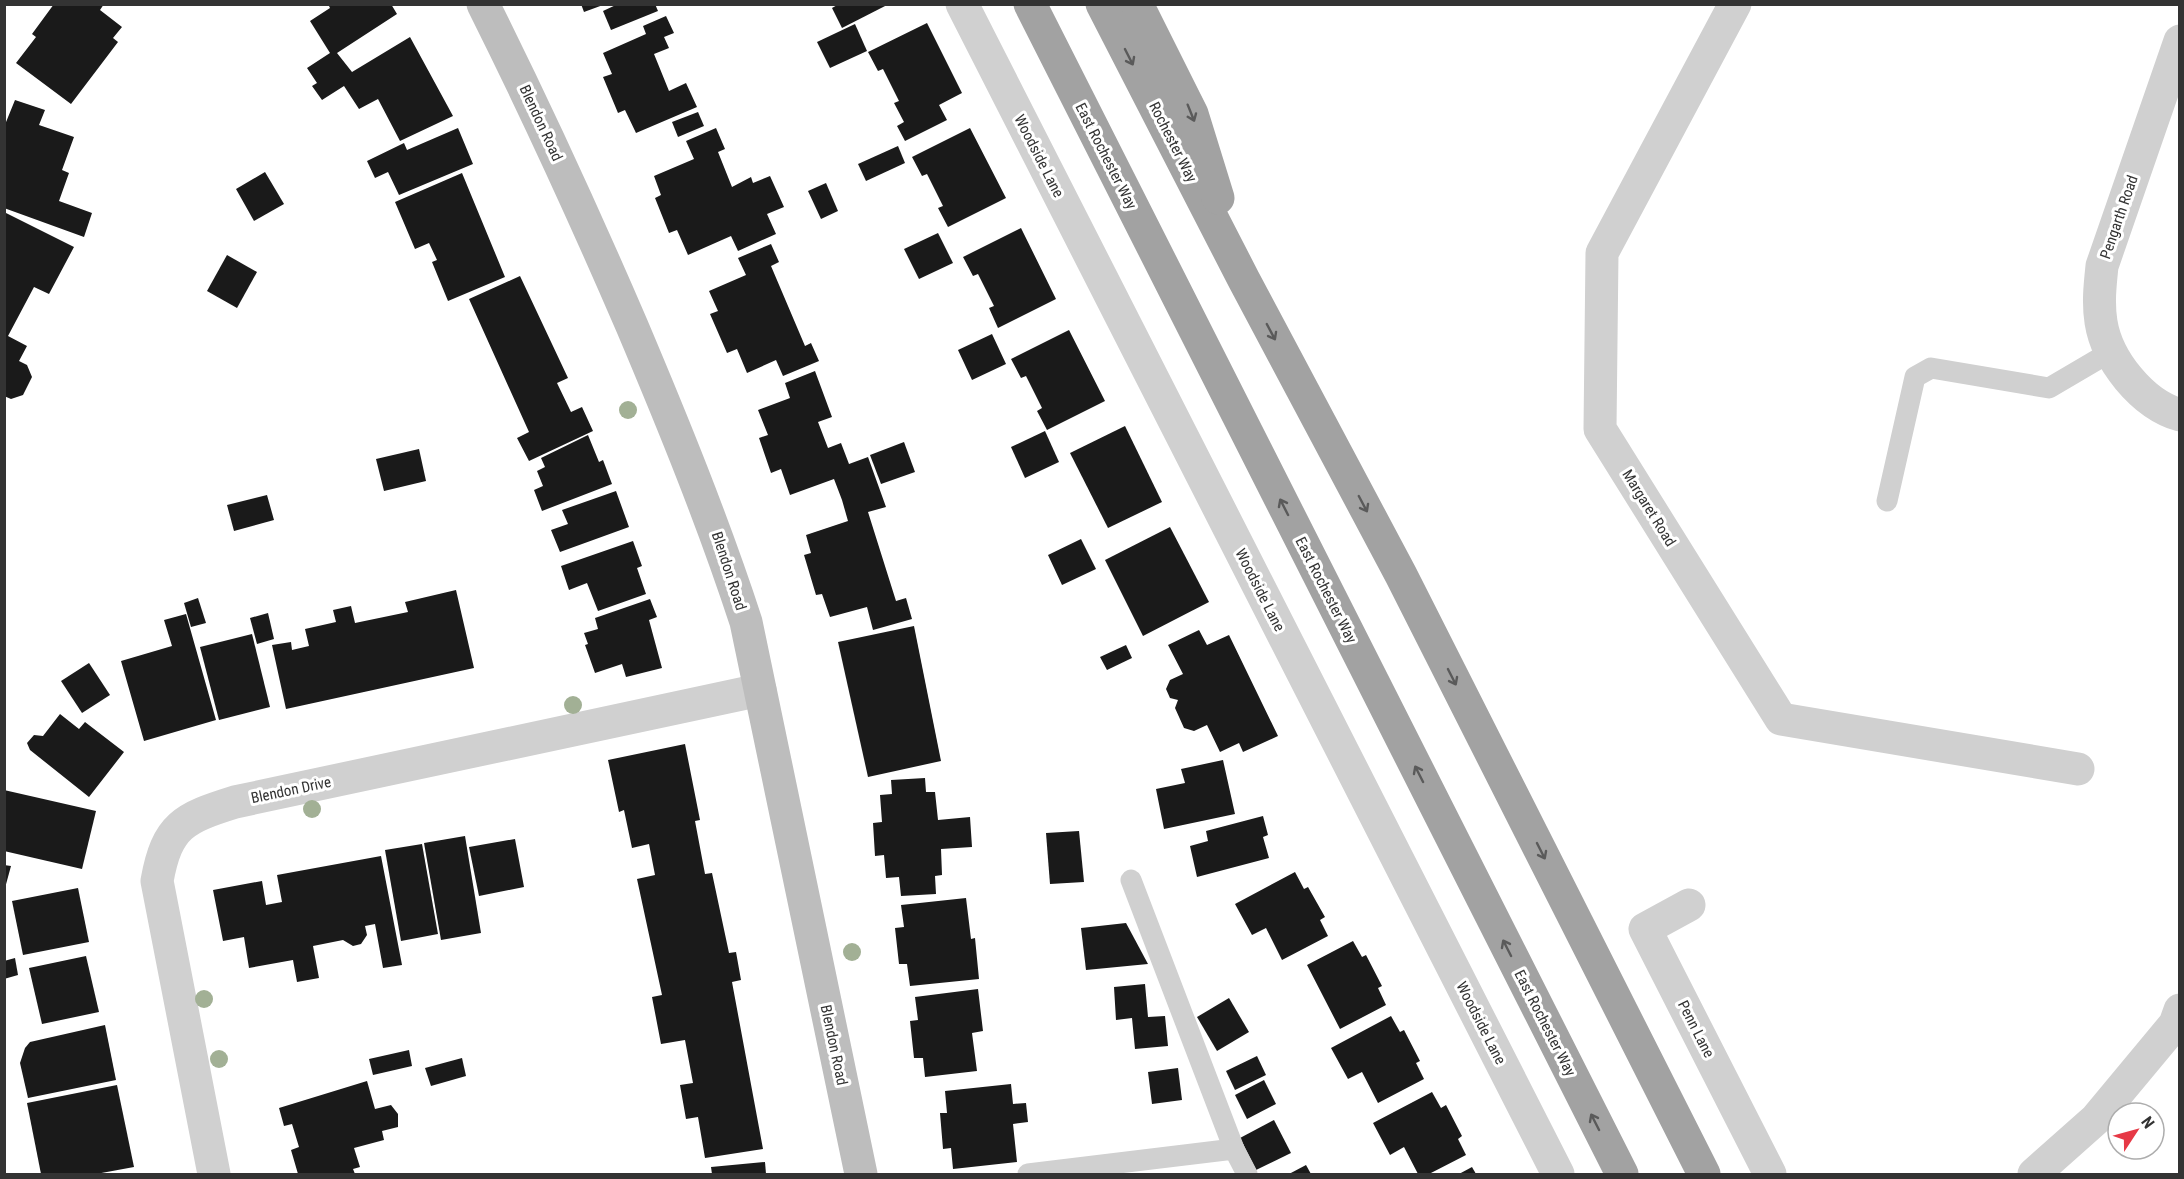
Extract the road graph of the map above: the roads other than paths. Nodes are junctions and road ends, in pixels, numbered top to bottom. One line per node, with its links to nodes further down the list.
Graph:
1 (483, 4): 13 (main road, Blendon Road)
2 (962, 4): 23 (street, Woodside Lane)
3 (1030, 4): 24 (highway, East Rochester Way, one-way to 3)
4 (1102, 4): 9 (highway, Rochester Way, one-way to 9)
5 (1137, 4): 9 (highway, one-way to 9)
6 (1735, 4): 14 (street, Margaret Road)
7 (2180, 41): 8 (street, Pengarth Road)
8 (2172, 87): 10 (street, Pengarth Road)
9 (1244, 280): 25 (highway, one-way to 25)
10 (2112, 351): 11 (street); 12 (lane)
11 (2180, 415)
12 (1887, 501)
13 (760, 690): 19 (street, Blendon Drive); 20 (main road, Blendon Road)
14 (2078, 769)
15 (1131, 880): 18 (lane)
16 (1689, 905): 26 (street, Penn Lane)
17 (2180, 1011): 27 (street)
18 (1234, 1149): 21 (lane); 22 (lane)
19 (214, 1174)
20 (861, 1174)
21 (1028, 1174)
22 (1247, 1174)
23 (1558, 1174)
24 (1622, 1174)
25 (1704, 1174)
26 (1770, 1174)
27 (2034, 1174)

